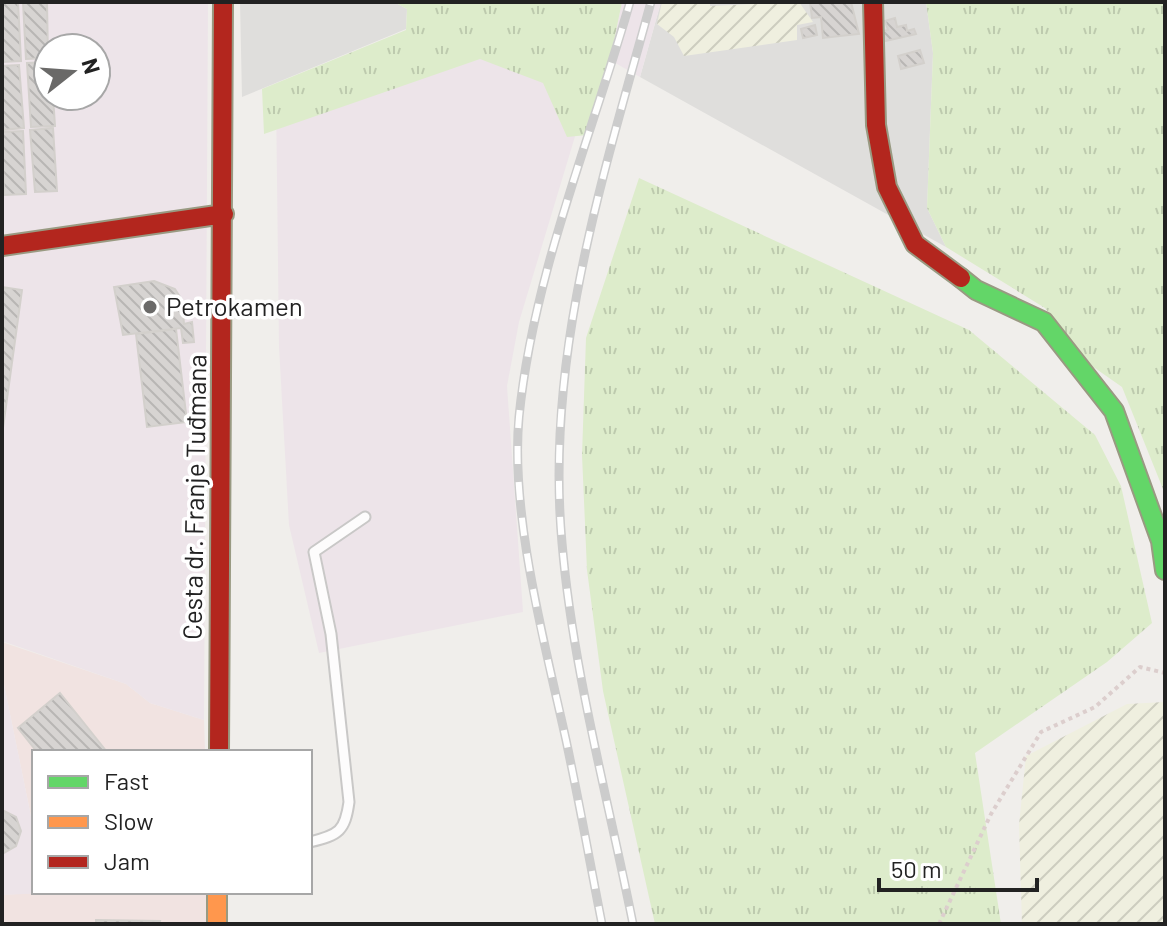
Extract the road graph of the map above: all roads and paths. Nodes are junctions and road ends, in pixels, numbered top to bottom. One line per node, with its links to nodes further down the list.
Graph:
1 (223, 2): 3 (street, Cesta dr. Franje Tuđmana)
2 (873, 2): 6 (street)
3 (224, 214): 4 (street); 8 (street, Cesta dr. Franje Tuđmana)
4 (2, 246)
5 (365, 517): 9 (lane)
6 (1165, 570)
7 (1165, 673): 12 (path)
8 (219, 750)
9 (312, 842)
10 (217, 894): 11 (street)
11 (217, 924)
12 (939, 924)

